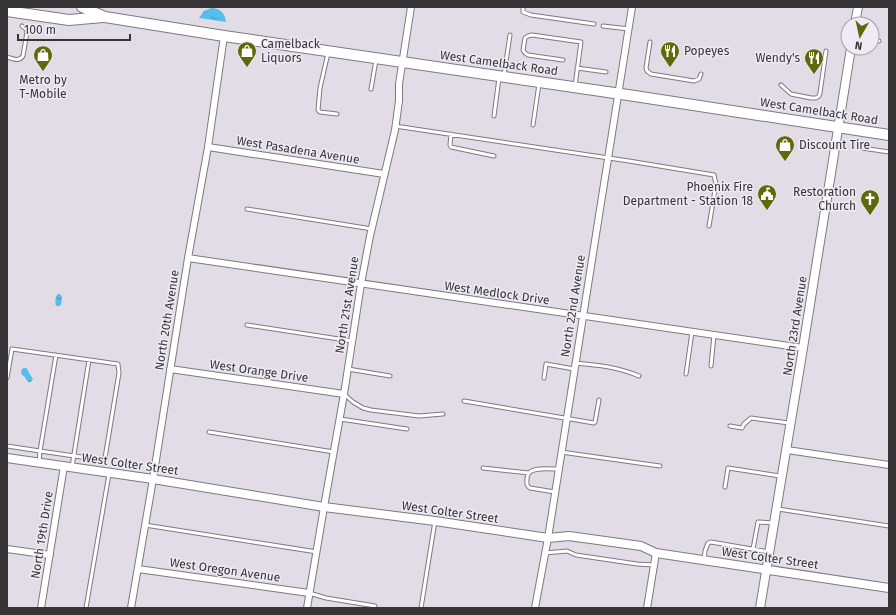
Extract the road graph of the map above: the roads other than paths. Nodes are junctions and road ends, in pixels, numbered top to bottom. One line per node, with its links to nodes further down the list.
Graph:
1 (82, 7): 6 (main road, West Camelback Road)
2 (411, 7): 20 (street, North 21st Avenue)
3 (523, 7): 7 (lane)
4 (632, 7): 10 (street, North 22nd Avenue)
5 (7, 11): 6 (main road, West Camelback Road)
6 (105, 17): 12 (main road, West Camelback Road)
7 (594, 24)
8 (22, 26): 17 (lane)
9 (603, 26): 10 (lane)
10 (629, 30): 29 (street, North 22nd Avenue)
11 (510, 35): 24 (lane)
12 (224, 36): 14 (main road, West Camelback Road); 37 (street, North 20th Avenue)
13 (650, 42): 23 (lane)
14 (328, 51): 18 (main road, West Camelback Road); 30 (lane)
15 (826, 51): 26 (lane)
16 (850, 56): 34 (street, North 23rd Avenue)
17 (7, 57)
18 (376, 58): 20 (main road, West Camelback Road); 28 (lane)
19 (563, 60): 21 (lane)
20 (402, 62): 24 (main road, West Camelback Road); 33 (street, North 21st Avenue)
21 (577, 68): 22 (lane); 27 (lane)
22 (606, 72)
23 (701, 74)
24 (501, 76): 25 (main road, West Camelback Road); 31 (lane)
25 (539, 82): 27 (main road, West Camelback Road); 32 (lane)
26 (781, 85)
27 (574, 87): 29 (main road, West Camelback Road)
28 (371, 89)
29 (619, 94): 34 (main road, West Camelback Road); 41 (street, North 22nd Avenue)
30 (337, 114)
31 (494, 116)
32 (533, 125)
33 (395, 126): 35 (lane); 42 (street, North 21st Avenue)
34 (839, 127): 36 (main road, West Camelback Road); 54 (street, North 23rd Avenue)
35 (451, 134): 40 (lane); 41 (lane)
36 (889, 135)
37 (208, 147): 42 (street, West Pasadena Avenue); 46 (street, North 20th Avenue)
38 (862, 148): 39 (lane)
39 (889, 152)
40 (494, 156)
41 (609, 158): 44 (lane); 48 (street, North 22nd Avenue)
42 (384, 174): 45 (street, North 21st Avenue)
43 (247, 209): 45 (lane)
44 (709, 226)
45 (372, 229): 47 (street, North 21st Avenue)
46 (188, 258): 47 (street, West Medlock Drive); 60 (street, North 20th Avenue)
47 (361, 284): 48 (street, West Medlock Drive); 52 (street, North 21st Avenue)
48 (582, 317): 50 (street, West Medlock Drive); 58 (street, North 22nd Avenue)
49 (247, 325): 52 (lane)
50 (692, 332): 51 (street, West Medlock Drive); 62 (lane)
51 (714, 336): 54 (street, West Medlock Drive); 59 (lane)
52 (352, 341): 61 (street, North 21st Avenue)
53 (7, 348): 55 (lane)
54 (803, 348): 73 (street, North 23rd Avenue)
55 (12, 349): 56 (lane); 65 (lane)
56 (56, 355): 57 (lane); 79 (lane)
57 (89, 360): 82 (lane); 82 (lane)
58 (575, 366): 64 (lane); 66 (lane); 72 (street, North 22nd Avenue)
59 (711, 366)
60 (170, 369): 67 (street, West Orange Drive); 93 (street, North 20th Avenue)
61 (348, 369): 63 (lane); 67 (street, North 21st Avenue)
62 (686, 374)
63 (390, 376)
64 (639, 376)
65 (7, 378)
66 (544, 378)
67 (344, 394): 70 (lane); 71 (street, North 21st Avenue)
68 (599, 400): 72 (lane)
69 (464, 402): 72 (lane)
70 (443, 414)
71 (340, 419): 75 (lane); 80 (street, North 21st Avenue)
72 (566, 419): 81 (street, North 22nd Avenue)
73 (791, 423): 74 (lane); 78 (street, North 23rd Avenue)
74 (730, 426)
75 (407, 429)
76 (209, 432): 80 (lane)
77 (7, 446): 79 (lane)
78 (787, 450): 85 (street); 92 (street, North 23rd Avenue)
79 (40, 451): 82 (lane); 84 (lane)
80 (334, 452): 96 (street, North 21st Avenue)
81 (561, 452): 86 (lane); 89 (street, North 22nd Avenue)
82 (73, 456): 87 (lane)
83 (7, 458): 84 (street, West Colter Street)
84 (39, 462): 87 (street, West Colter Street)
85 (889, 465)
86 (660, 466)
87 (68, 467): 90 (street, West Colter Street); 109 (street, North 19th Drive)
88 (483, 468): 91 (lane)
89 (558, 470): 91 (lane); 95 (street, North 22nd Avenue)
90 (109, 472): 93 (street, West Colter Street); 118 (lane)
91 (529, 473): 95 (lane)
92 (782, 476): 94 (lane); 97 (street, North 23rd Avenue)
93 (153, 479): 96 (street, West Colter Street); 100 (street, North 20th Avenue)
94 (725, 487)
95 (555, 492): 102 (street, North 22nd Avenue)
96 (324, 507): 98 (street, West Colter Street); 105 (street, North 21st Avenue)
97 (776, 509): 99 (street, North 23rd Avenue); 101 (lane)
98 (435, 521): 102 (street, West Colter Street); 121 (lane)
99 (774, 523): 104 (lane); 106 (street, North 23rd Avenue)
100 (145, 525): 105 (lane); 112 (street, North 20th Avenue)
101 (889, 526)
102 (548, 538): 107 (street, North 22nd Avenue); 108 (street, West Colter Street)
103 (7, 549): 109 (street)
104 (753, 549): 106 (lane); 110 (lane)
105 (316, 552): 115 (street, North 21st Avenue)
106 (769, 552): 113 (street, North 23rd Avenue)
107 (545, 553): 111 (lane); 122 (street, North 22nd Avenue)
108 (656, 553): 110 (street, West Colter Street); 111 (street)
109 (50, 555): 117 (street, North 19th Drive)
110 (704, 560): 113 (street, West Colter Street)
111 (654, 565): 123 (street)
112 (138, 569): 115 (street, West Oregon Avenue); 119 (street, North 20th Avenue)
113 (766, 570): 114 (street, West Colter Street); 124 (street, North 23rd Avenue)
114 (889, 588)
115 (309, 593): 116 (lane); 120 (street, North 21st Avenue)
116 (375, 606)
117 (41, 608)
118 (86, 608)
119 (131, 608)
120 (307, 608)
121 (420, 608)
122 (535, 608)
123 (648, 608)
124 (760, 608)

